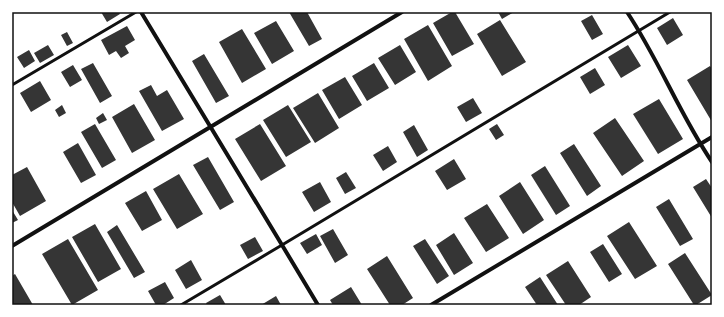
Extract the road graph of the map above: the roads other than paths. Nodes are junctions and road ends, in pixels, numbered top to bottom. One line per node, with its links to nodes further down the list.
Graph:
1 (136, 12): 7 (lane)
2 (141, 12): 8 (street)
3 (402, 12): 8 (street)
4 (627, 12): 6 (street)
5 (670, 12): 6 (lane)
6 (639, 30): 10 (street); 12 (lane)
7 (12, 85)
8 (210, 127): 12 (street); 13 (street)
9 (712, 137): 10 (street)
10 (700, 144): 11 (street); 16 (street)
11 (712, 162)
12 (282, 245): 14 (lane); 15 (street)
13 (12, 246)
14 (181, 305)
15 (318, 305)
16 (431, 305)

